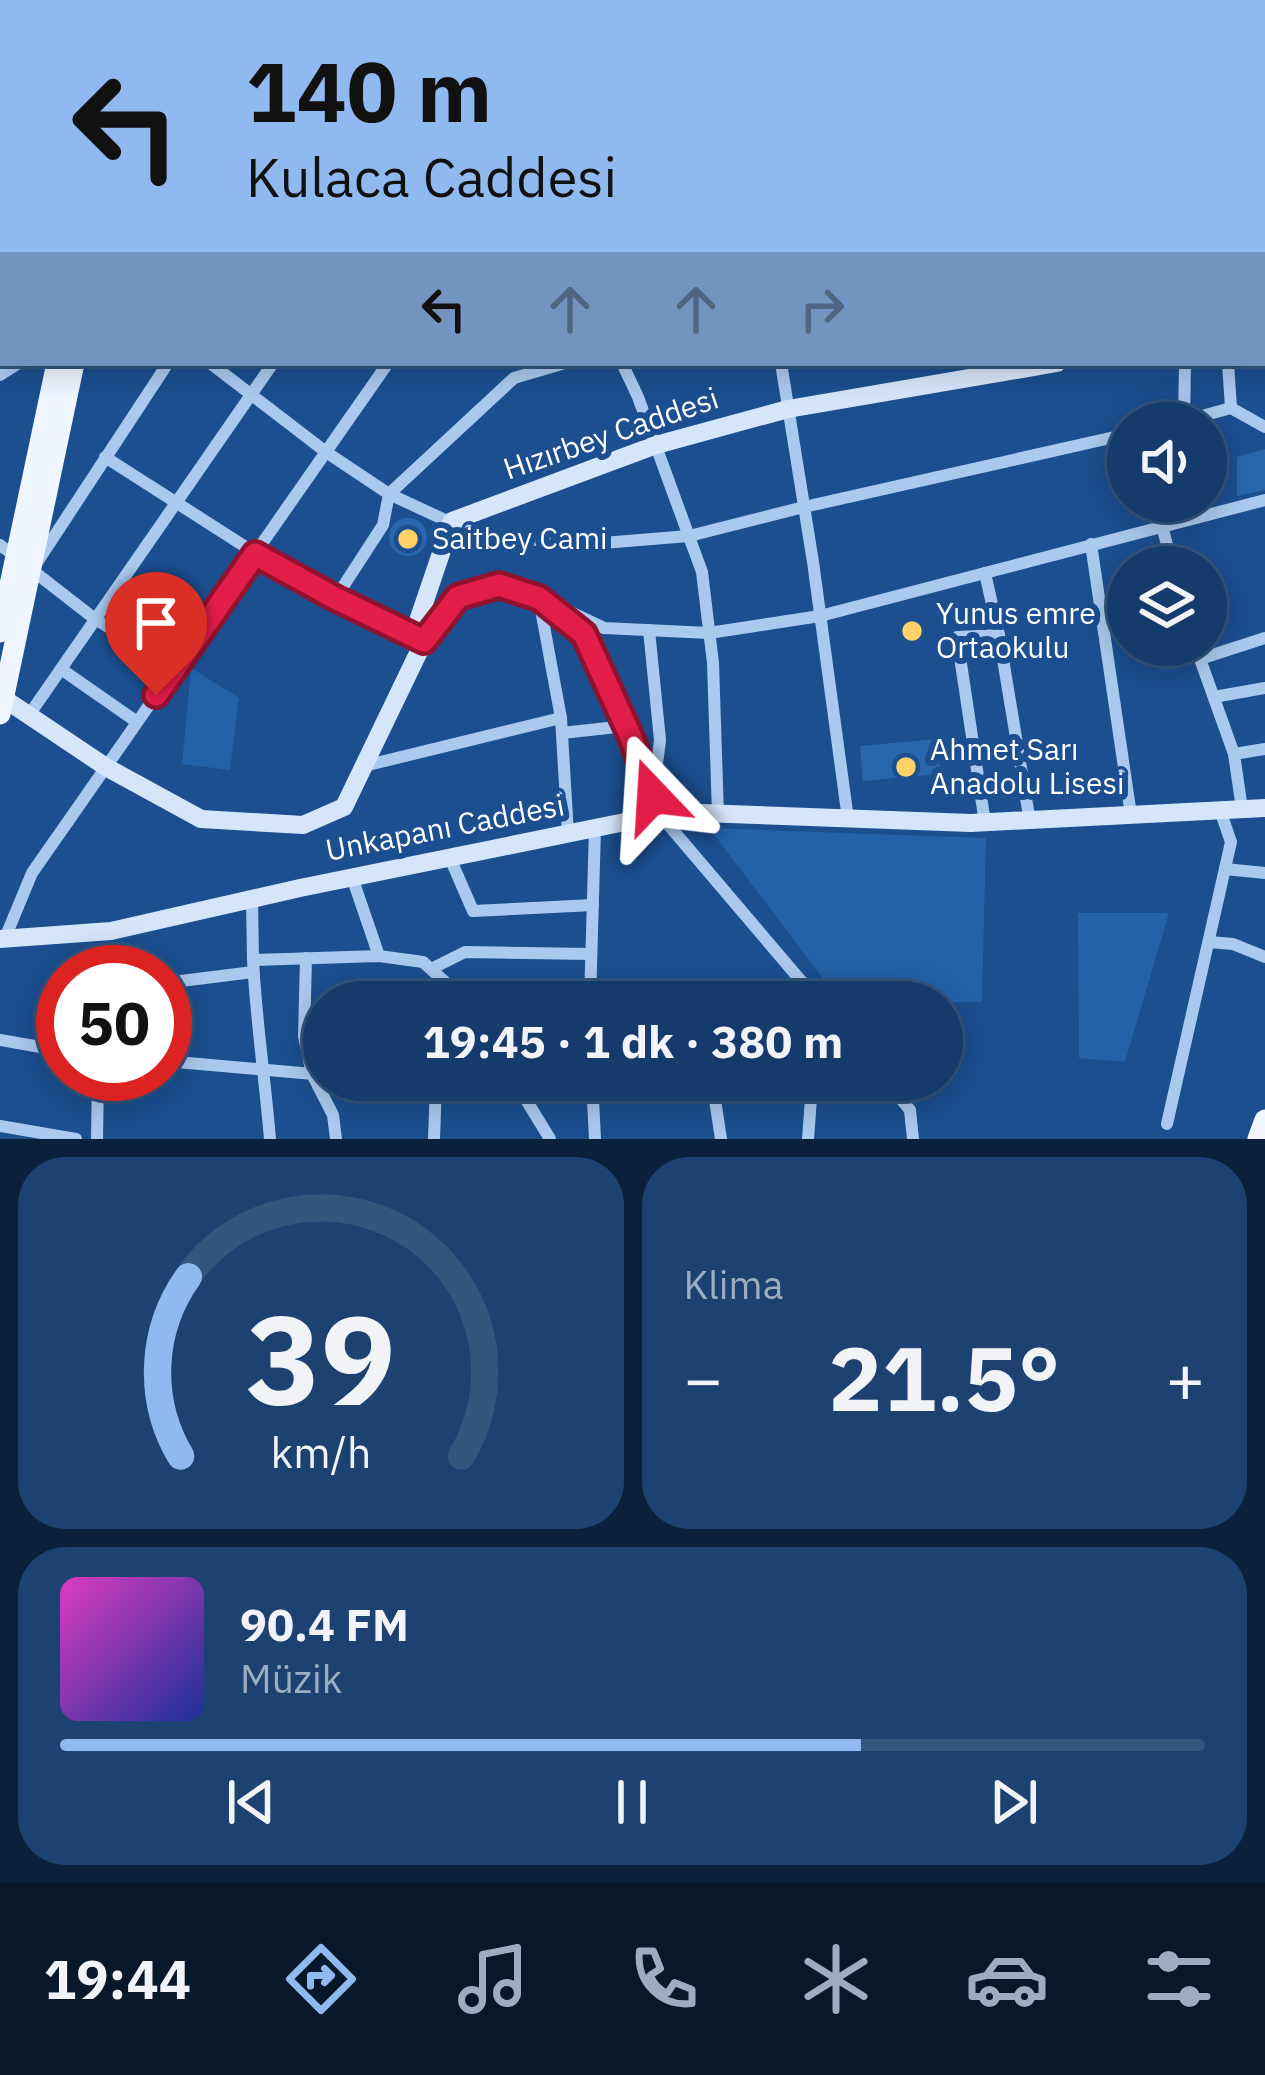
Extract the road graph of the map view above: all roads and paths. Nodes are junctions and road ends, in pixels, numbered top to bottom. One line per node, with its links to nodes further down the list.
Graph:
1 (166, 366): 21 (street)
2 (214, 366): 12 (street)
3 (271, 366): 12 (street)
4 (386, 366): 20 (street)
5 (555, 366): 22 (street)
6 (623, 366): 19 (street)
7 (781, 366): 15 (street)
8 (1040, 366): 15 (main road, Hızırbey Caddesi)
9 (1184, 366): 13 (street)
10 (1228, 366): 14 (street)
11 (64, 367): 34 (main road)
12 (253, 395): 20 (street); 24 (street)
13 (1183, 402)
14 (1231, 408): 16 (street); 17 (street)
15 (788, 409): 19 (main road, Hızırbey Caddesi); 25 (street)
16 (1227, 409)
17 (1265, 427)
18 (1107, 439): 25 (street)
19 (656, 446): 27 (main road, Hızırbey Caddesi); 30 (street)
20 (326, 452): 22 (street); 33 (street)
21 (105, 457): 24 (street); 34 (street)
22 (389, 494): 27 (street); 36 (street)
23 (1265, 500): 26 (street)
24 (176, 502): 33 (street); 39 (street)
25 (804, 507): 30 (street); 38 (street)
26 (1227, 510)
27 (452, 521): 30 (street); 45 (main road)
28 (1177, 522): 29 (street)
29 (1162, 526): 31 (street); 32 (street)
30 (689, 536): 42 (street)
31 (1091, 544): 35 (street); 67 (street)
32 (1167, 546)
33 (255, 554): 36 (street); 48 (street)
34 (16, 557): 39 (street); 41 (main road); 52 (main road)
35 (985, 573): 38 (street); 43 (street)
36 (335, 598): 45 (street)
37 (539, 598): 40 (street); 45 (main road); 54 (street); 56 (main road)
38 (820, 616): 42 (street); 68 (street)
39 (95, 619): 48 (street); 49 (street)
40 (649, 630): 42 (street); 62 (street)
41 (0, 632)
42 (709, 633): 66 (street)
43 (999, 635): 69 (street); 70 (street)
44 (1265, 638): 46 (street)
45 (424, 641): 61 (main road)
46 (1227, 646)
47 (1203, 666): 51 (street)
48 (175, 668): 55 (street)
49 (61, 670): 53 (street); 55 (street)
50 (1265, 688): 51 (street)
51 (1214, 698): 59 (street)
52 (2, 706): 53 (main road)
53 (29, 715): 60 (main road)
54 (561, 718): 57 (street); 61 (street)
55 (137, 722): 60 (street)
56 (626, 726): 57 (street); 62 (main road)
57 (562, 734): 72 (street)
58 (1265, 749): 59 (street)
59 (1234, 754): 64 (street)
60 (106, 766): 61 (main road); 79 (street)
61 (364, 766)
62 (656, 805): 66 (main road, Unkapanı Caddesi); 71 (main road, Unkapanı Caddesi); 91 (street)
63 (1265, 808): 64 (main road, Unkapanı Caddesi)
64 (1242, 809): 65 (main road, Unkapanı Caddesi)
65 (1220, 810): 67 (main road, Unkapanı Caddesi); 74 (street)
66 (718, 814): 68 (main road, Unkapanı Caddesi)
67 (1131, 815): 69 (main road, Unkapanı Caddesi)
68 (848, 819): 70 (main road, Unkapanı Caddesi)
69 (1030, 822): 70 (main road, Unkapanı Caddesi)
70 (986, 823)
71 (595, 828): 72 (main road, Unkapanı Caddesi); 78 (street)
72 (568, 834): 73 (main road, Unkapanı Caddesi)
73 (450, 858): 76 (main road, Unkapanı Caddesi); 78 (street)
74 (1225, 868): 75 (street); 80 (street)
75 (1265, 873)
76 (352, 878): 77 (main road, Unkapanı Caddesi); 82 (street)
77 (251, 899): 79 (main road, Unkapanı Caddesi); 85 (street)
78 (592, 904): 81 (street)
79 (3, 939)
80 (1209, 942): 83 (street); 106 (street)
81 (592, 954): 86 (street); 90 (street)
82 (379, 956): 84 (street); 86 (street)
83 (1265, 957)
84 (306, 958): 85 (street); 88 (street)
85 (253, 966): 87 (street); 95 (street)
86 (431, 969): 89 (street)
87 (192, 978)
88 (305, 981)
89 (444, 981)
90 (591, 981)
91 (801, 981)
92 (0, 1040): 93 (street)
93 (36, 1046)
94 (192, 1063): 95 (street)
95 (264, 1070): 96 (street); 110 (street)
96 (303, 1072)
97 (98, 1101): 109 (street)
98 (329, 1101): 111 (street)
99 (435, 1101): 112 (street)
100 (526, 1101): 113 (street)
101 (593, 1101): 114 (street)
102 (715, 1101): 115 (street)
103 (811, 1101): 116 (street)
104 (902, 1101): 117 (street)
105 (1265, 1120): 118 (main road)
106 (1167, 1124)
107 (0, 1126): 108 (street)
108 (76, 1139)
109 (97, 1139)
110 (270, 1139)
111 (336, 1139)
112 (434, 1139)
113 (550, 1139)
114 (596, 1139)
115 (721, 1139)
116 (808, 1139)
117 (913, 1139)
118 (1258, 1139)

